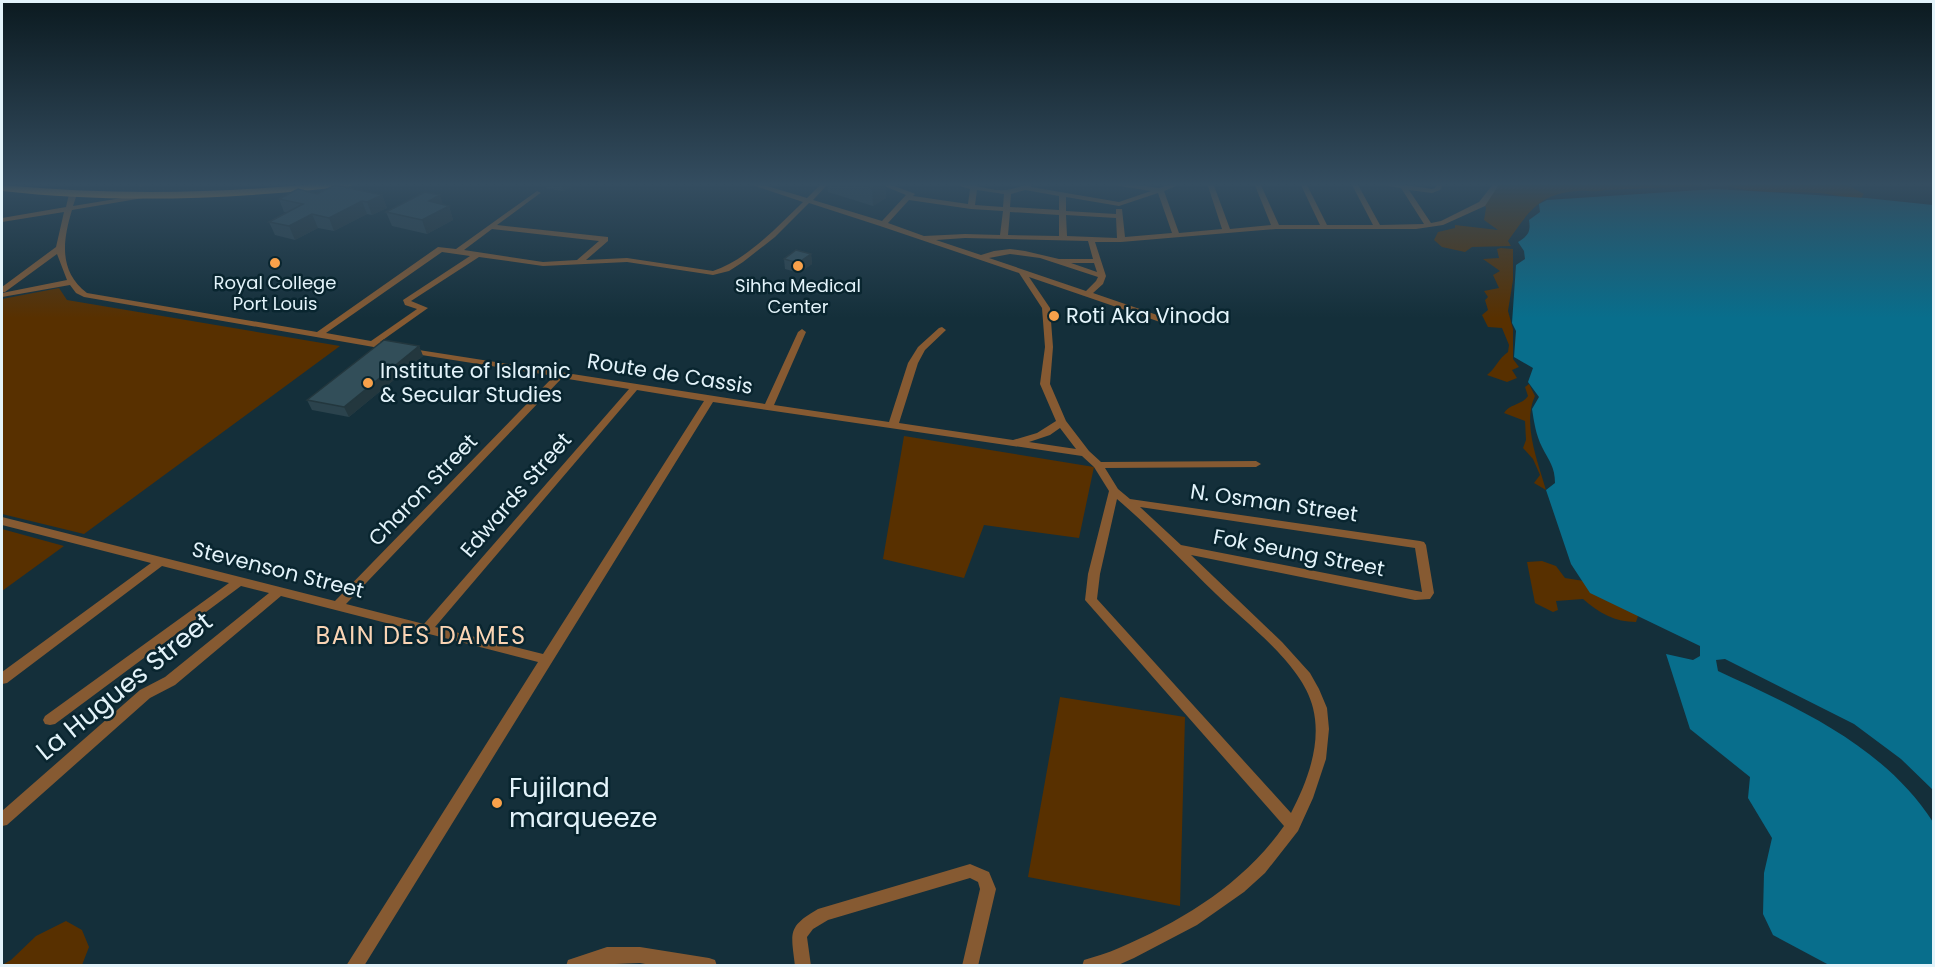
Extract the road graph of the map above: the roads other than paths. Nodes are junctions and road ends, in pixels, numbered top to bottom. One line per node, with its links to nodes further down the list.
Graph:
1 (65, 228): 18 (street)
2 (488, 228): 19 (street)
3 (509, 228): 23 (street)
4 (778, 228): 23 (street)
5 (894, 228): 14 (street)
6 (1005, 228): 13 (street)
7 (1063, 228): 15 (street)
8 (1120, 228): 17 (street)
9 (1174, 228): 12 (street)
10 (1248, 228): 11 (street)
11 (1226, 229): 12 (street)
12 (1176, 234): 17 (street)
13 (1004, 237): 14 (street); 15 (street)
14 (922, 238): 21 (street)
15 (1063, 239): 16 (street)
16 (1091, 240): 17 (street); 24 (street)
17 (1121, 240)
18 (60, 248): 27 (street); 28 (street)
19 (459, 250): 20 (street); 33 (street)
20 (478, 254): 23 (street); 34 (street)
21 (980, 258): 22 (street); 25 (street)
22 (1049, 260): 24 (street); 26 (street)
23 (580, 261)
24 (1097, 261): 26 (street)
25 (1023, 274): 29 (street); 39 (street)
26 (1102, 276): 29 (street)
27 (71, 282): 28 (street); 33 (street, Route de Cassis)
28 (2, 293)
29 (1087, 295): 30 (street)
30 (1160, 319)
31 (942, 330): 40 (street)
32 (802, 332): 38 (street)
33 (318, 335): 34 (street, Route de Cassis)
34 (372, 344): 35 (street, Route de Cassis)
35 (560, 375): 36 (street, Route de Cassis); 53 (street, Charon Street)
36 (635, 387): 37 (street, Route de Cassis); 54 (street, Edwards Street)
37 (710, 399): 38 (street, Route de Cassis); 55 (street)
38 (768, 407): 40 (street, Route de Cassis)
39 (1061, 422): 41 (street); 42 (street)
40 (893, 426): 41 (street, Route de Cassis)
41 (1005, 443): 42 (street, Route de Cassis)
42 (1085, 453): 44 (street)
43 (1256, 464): 44 (street)
44 (1098, 465): 45 (street)
45 (1114, 490): 46 (street); 59 (street)
46 (1128, 502): 48 (street); 52 (street, N. Osman Street)
47 (2, 521): 49 (street, Stevenson Street)
48 (1175, 548): 52 (street, Fok Seung Street); 59 (street)
49 (160, 561): 50 (street, Stevenson Street); 56 (street)
50 (240, 581): 51 (street, Stevenson Street); 57 (street)
51 (279, 591): 53 (street, Stevenson Street); 58 (street, La Hugues Street)
52 (1415, 596)
53 (338, 605): 54 (street, Stevenson Street)
54 (427, 628): 55 (street, Stevenson Street)
55 (545, 659): 60 (street)
56 (2, 679)
57 (50, 720)
58 (2, 820)
59 (1293, 826): 65 (street)
60 (354, 966)
61 (574, 966): 62 (street)
62 (709, 966)
63 (803, 966): 64 (street)
64 (970, 966)
65 (1090, 966)

